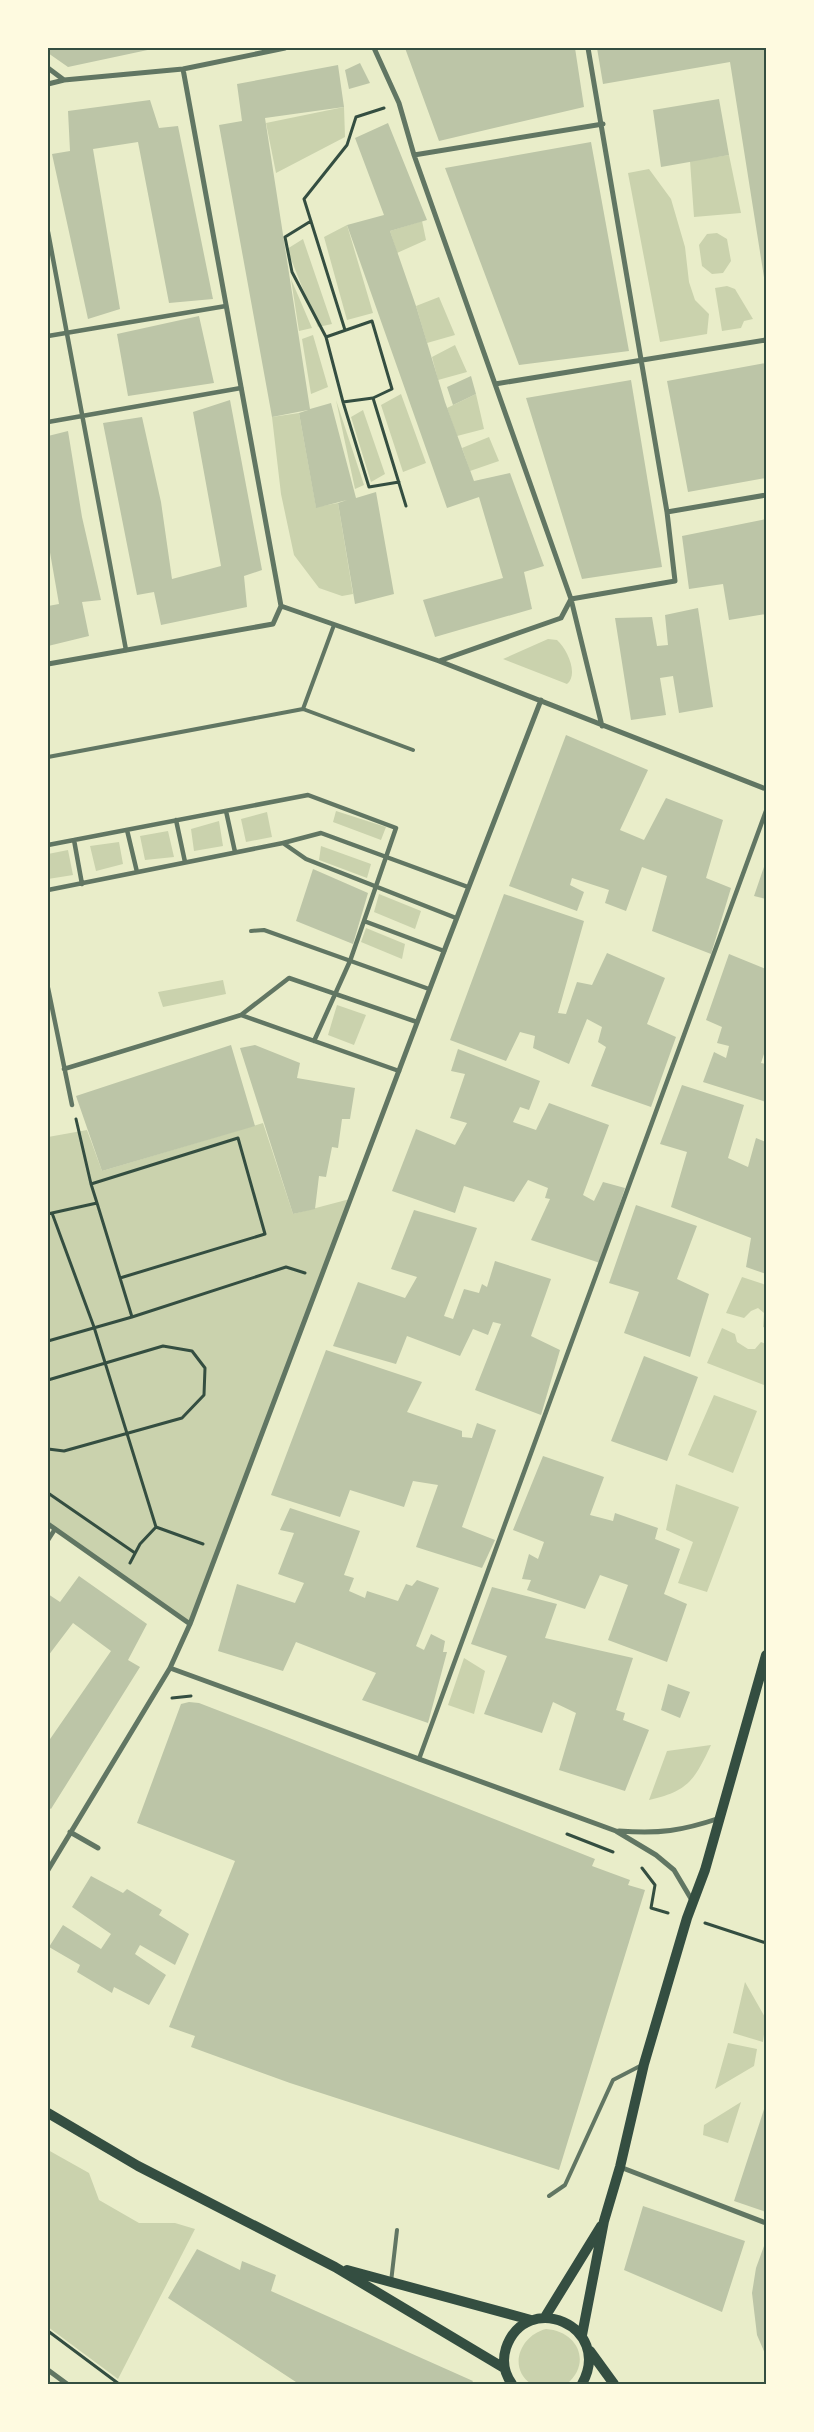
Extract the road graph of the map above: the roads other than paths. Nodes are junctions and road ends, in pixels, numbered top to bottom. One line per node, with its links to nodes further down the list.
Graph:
1 (285, 48): 5 (street)
2 (374, 48): 9 (street)
3 (588, 48): 8 (street)
4 (48, 68): 6 (street)
5 (183, 69): 6 (street); 11 (street)
6 (64, 80): 7 (street)
7 (48, 84)
8 (603, 124): 9 (street); 15 (street)
9 (414, 155): 16 (street)
10 (48, 232): 12 (street)
11 (226, 306): 12 (street); 17 (street)
12 (67, 333): 13 (street); 18 (street)
13 (48, 336)
14 (766, 340): 15 (street)
15 (642, 361): 16 (street); 21 (street)
16 (495, 384): 22 (street)
17 (241, 388): 18 (street); 23 (street)
18 (82, 416): 19 (street); 25 (street)
19 (48, 422)
20 (766, 495): 21 (street)
21 (667, 512): 22 (street)
22 (571, 599): 26 (street); 30 (street)
23 (281, 606): 24 (street); 25 (street)
24 (334, 625): 26 (street); 29 (lane)
25 (126, 650): 27 (street)
26 (439, 661): 28 (street)
27 (48, 664)
28 (541, 700): 30 (street); 47 (street)
29 (303, 709): 31 (lane); 32 (lane)
30 (602, 726): 33 (street)
31 (413, 750)
32 (48, 757)
33 (766, 789)
34 (226, 811): 36 (street); 41 (street); 42 (street)
35 (766, 811): 69 (street)
36 (176, 820): 37 (street); 43 (street)
37 (128, 830): 38 (street); 44 (street)
38 (74, 840): 40 (street); 45 (street)
39 (283, 842): 41 (street); 42 (street); 46 (street)
40 (48, 845)
41 (235, 852): 43 (street)
42 (386, 857): 46 (street); 47 (street)
43 (185, 862): 44 (street)
44 (136, 872): 45 (street)
45 (82, 884): 48 (street)
46 (376, 887): 49 (street); 50 (street)
47 (468, 887): 49 (street)
48 (48, 890)
49 (456, 918): 52 (street)
50 (364, 921): 52 (street); 53 (street)
51 (252, 932): 53 (lane)
52 (444, 951): 55 (street)
53 (350, 961): 55 (lane); 56 (street)
54 (48, 988): 60 (street)
55 (429, 990): 58 (street)
56 (335, 994): 57 (street); 58 (street); 59 (street)
57 (241, 1015): 59 (street); 60 (street)
58 (417, 1022): 61 (street)
59 (314, 1041): 61 (street)
60 (64, 1069): 62 (street)
61 (399, 1071): 66 (street)
62 (72, 1105)
63 (48, 1524): 64 (street)
64 (55, 1530): 65 (street); 66 (street)
65 (48, 1540)
66 (190, 1624): 68 (street)
67 (766, 1655): 70 (main road)
68 (170, 1668): 69 (street); 72 (street)
69 (419, 1759): 71 (street)
70 (720, 1818): 71 (street); 75 (main road)
71 (616, 1831): 75 (street)
72 (70, 1832): 73 (street); 74 (street)
73 (98, 1848)
74 (48, 1870)
75 (693, 1902): 76 (main road)
76 (644, 2064): 78 (main road); 79 (lane)
77 (48, 2113): 83 (main road)
78 (620, 2167): 80 (main road); 81 (street)
79 (549, 2196)
80 (604, 2221): 85 (main road); 87 (main road)
81 (766, 2223)
82 (397, 2230): 84 (lane)
83 (335, 2267): 84 (main road); 89 (main road)
84 (391, 2282): 86 (main road)
85 (545, 2317): 86 (main road); 87 (main road)
86 (531, 2320): 89 (main road)
87 (582, 2335): 88 (main road)
88 (588, 2348): 93 (main road); 94 (main road)
89 (504, 2368): 91 (main road)
90 (48, 2370): 92 (street)
91 (509, 2383)
92 (66, 2384)
93 (582, 2384)
94 (614, 2384)

